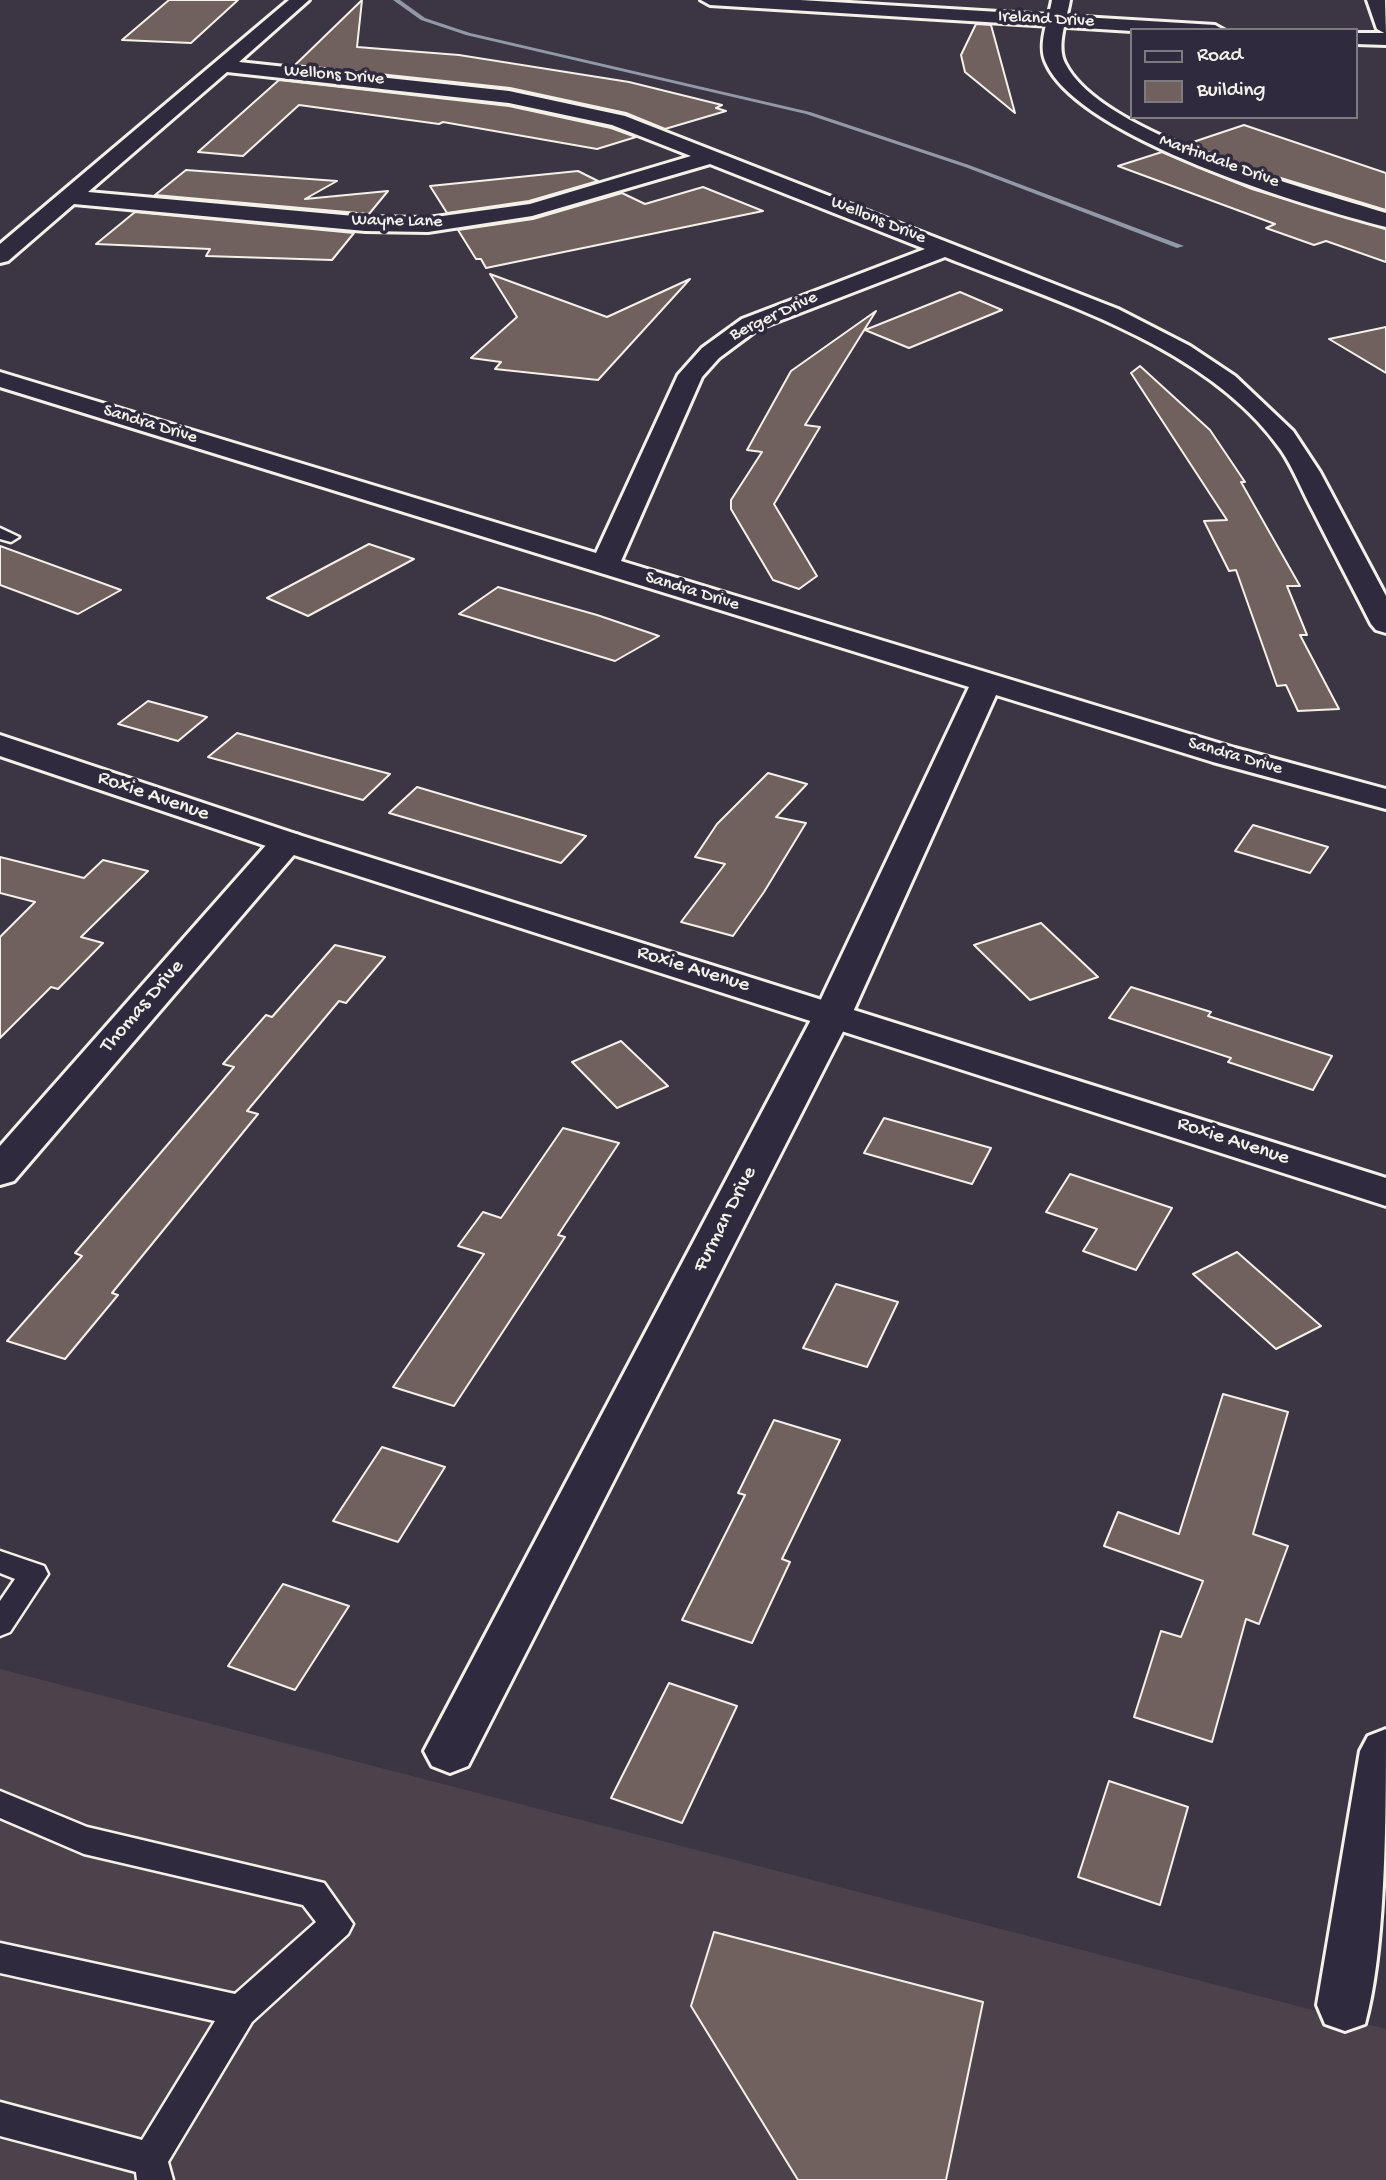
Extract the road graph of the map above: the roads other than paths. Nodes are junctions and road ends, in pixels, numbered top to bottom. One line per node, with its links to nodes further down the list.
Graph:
1 (300, 0): 11 (street)
2 (710, 0): 5 (street, Ireland Drive)
3 (1061, 0): 6 (street, Martindale Drive)
4 (1376, 0): 8 (street)
5 (750, 1): 6 (street, Ireland Drive)
6 (1058, 21): 7 (street, Ireland Drive); 14 (street, Martindale Drive)
7 (1179, 28)
8 (1386, 29)
9 (1358, 38): 10 (street)
10 (1386, 40)
11 (223, 66): 12 (street, Wellons Drive); 13 (street)
12 (714, 156): 13 (street, Wayne Lane); 15 (street, Wellons Drive)
13 (71, 197): 16 (street)
14 (1386, 220)
15 (946, 248): 18 (street, Berger Drive); 19 (street, Wellons Drive)
16 (0, 256)
17 (0, 379): 18 (street, Sandra Drive)
18 (605, 565): 20 (street, Sandra Drive)
19 (1386, 624)
20 (987, 682): 22 (street, Sandra Drive); 24 (street, Furman Drive)
21 (2, 748): 23 (street, Roxie Avenue)
22 (1386, 799)
23 (287, 842): 24 (street, Roxie Avenue); 25 (street, Thomas Drive)
24 (833, 1014): 26 (street, Roxie Avenue); 29 (street, Furman Drive)
25 (0, 1172)
26 (1386, 1192)
27 (0, 1562): 28 (lane)
28 (0, 1624)
29 (450, 1751)
30 (1386, 1751): 33 (street)
31 (0, 1804): 34 (lane)
32 (0, 1958): 34 (lane)
33 (1345, 2005)
34 (240, 2011): 36 (lane)
35 (0, 2119): 36 (lane)
36 (153, 2170)

